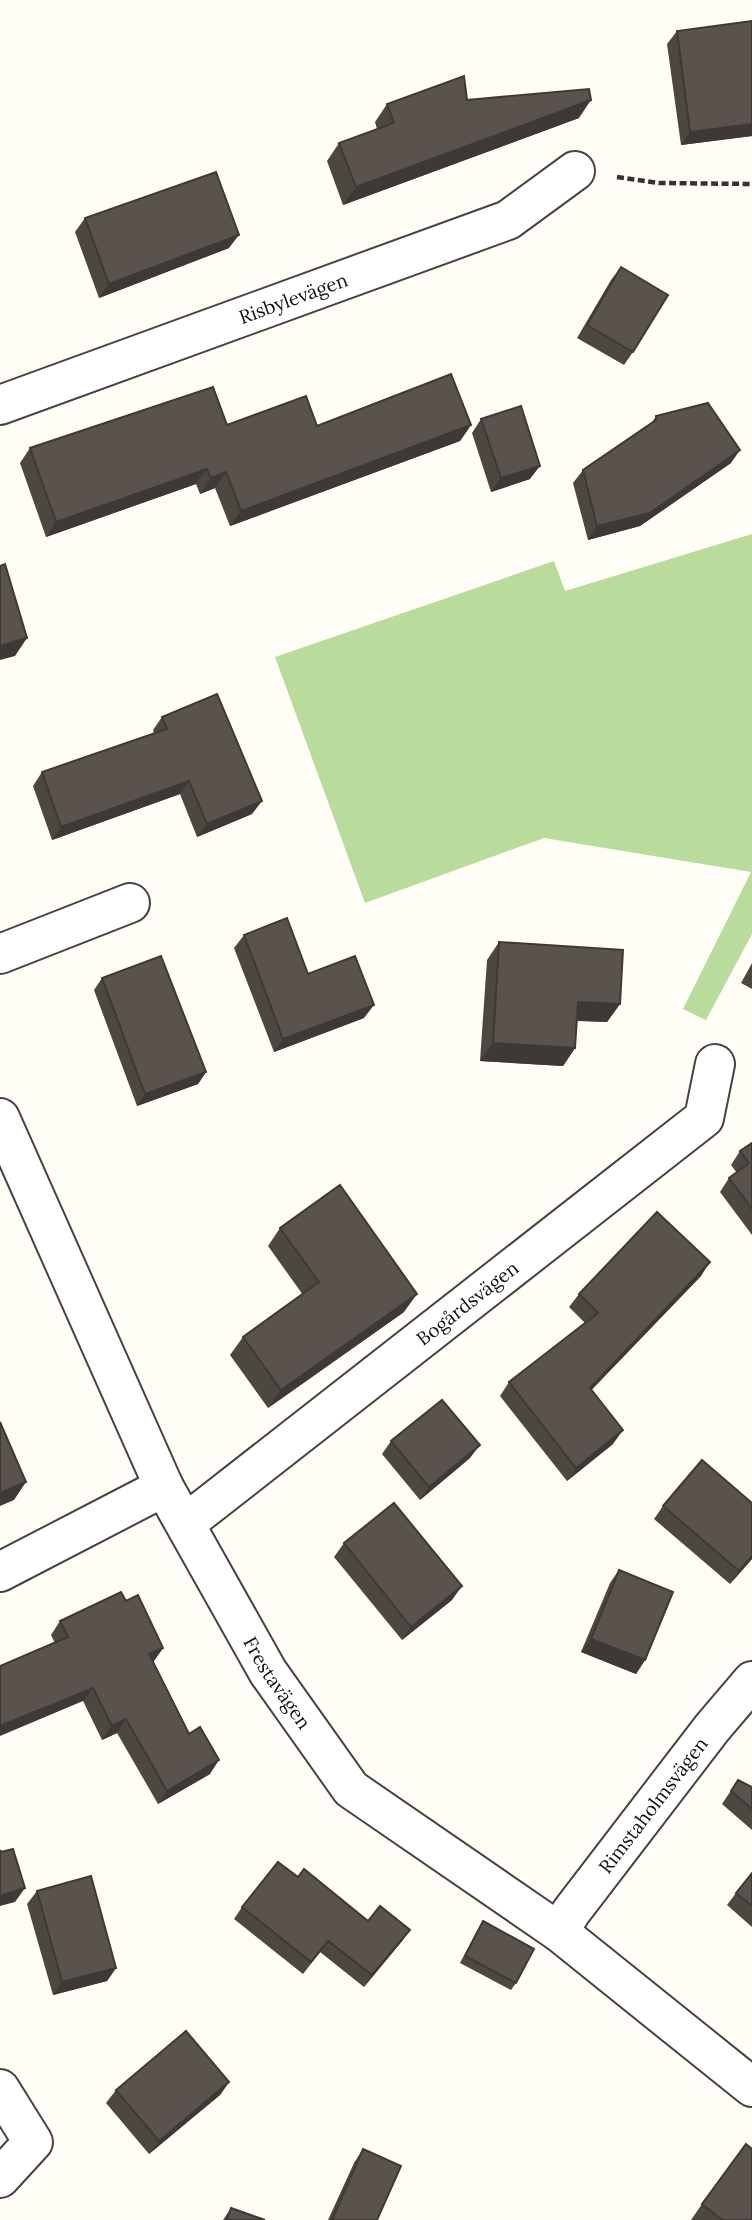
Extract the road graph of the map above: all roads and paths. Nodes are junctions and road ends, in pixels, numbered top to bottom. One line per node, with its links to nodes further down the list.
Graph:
1 (575, 171): 2 (path); 3 (street, Risbylevägen)
2 (752, 184)
3 (0, 405)
4 (130, 903): 5 (street)
5 (0, 954)
6 (715, 1064): 9 (street, Bogårdsvägen)
7 (0, 1118): 8 (street, Frestavägen)
8 (164, 1487): 9 (street, Frestavägen); 10 (street)
9 (186, 1523): 12 (street, Frestavägen)
10 (0, 1572)
11 (752, 1681): 12 (street, Rimstaholmsvägen)
12 (559, 1932): 13 (street, Frestavägen)
13 (752, 2087)
14 (0, 2089): 15 (street)
15 (0, 2178)

